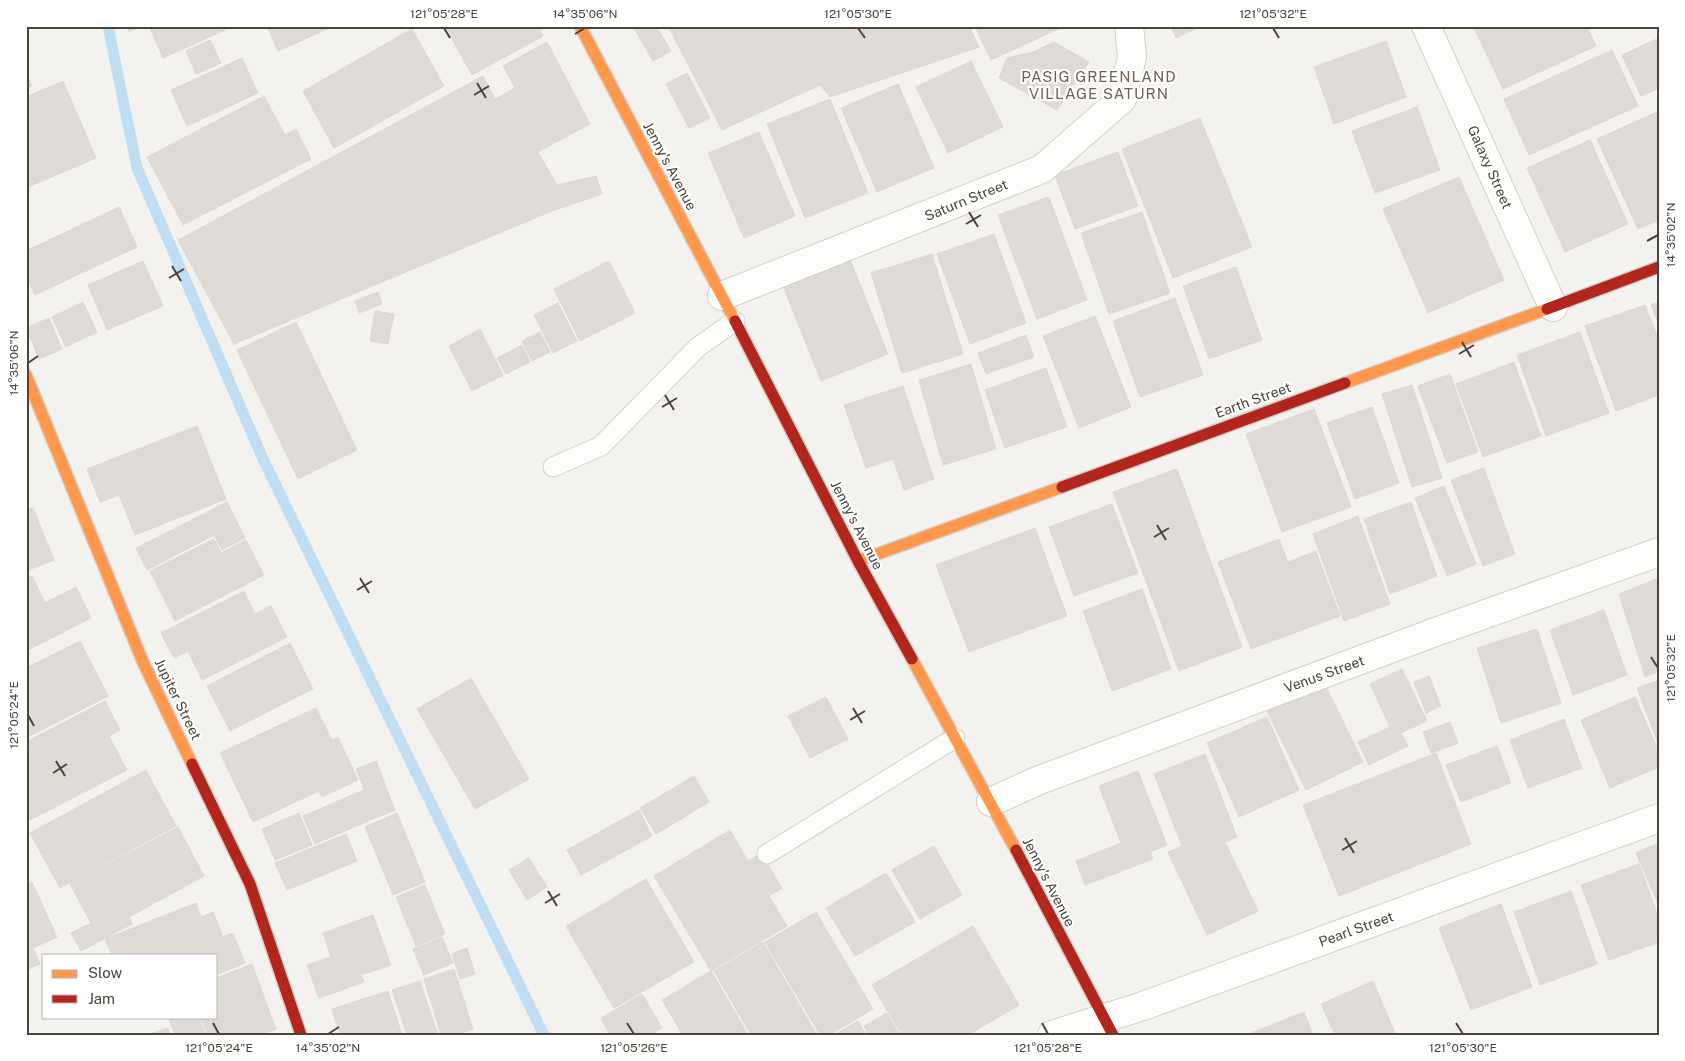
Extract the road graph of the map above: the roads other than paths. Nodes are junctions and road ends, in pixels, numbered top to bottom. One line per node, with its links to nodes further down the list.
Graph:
1 (580, 26): 5 (street, Jenny's Avenue)
2 (1129, 26): 5 (street, Saturn Street)
3 (1426, 26): 6 (street, Galaxy Street)
4 (1659, 267): 6 (street, Earth Street)
5 (722, 296): 7 (street, Jenny's Avenue)
6 (1554, 307): 11 (street, Earth Street)
7 (735, 321): 9 (lane); 11 (street, Jenny's Avenue)
8 (26, 375): 17 (street, Jupiter Street)
9 (553, 467)
10 (1659, 552): 13 (street, Venus Street)
11 (858, 561): 12 (street, Jenny's Avenue)
12 (955, 738): 13 (street, Jenny's Avenue); 15 (lane)
13 (991, 802): 16 (street, Jenny's Avenue)
14 (1659, 818): 16 (street, Pearl Street)
15 (767, 854)
16 (1109, 1027): 18 (street, Pearl Street)
17 (301, 1035)
18 (1052, 1035)

